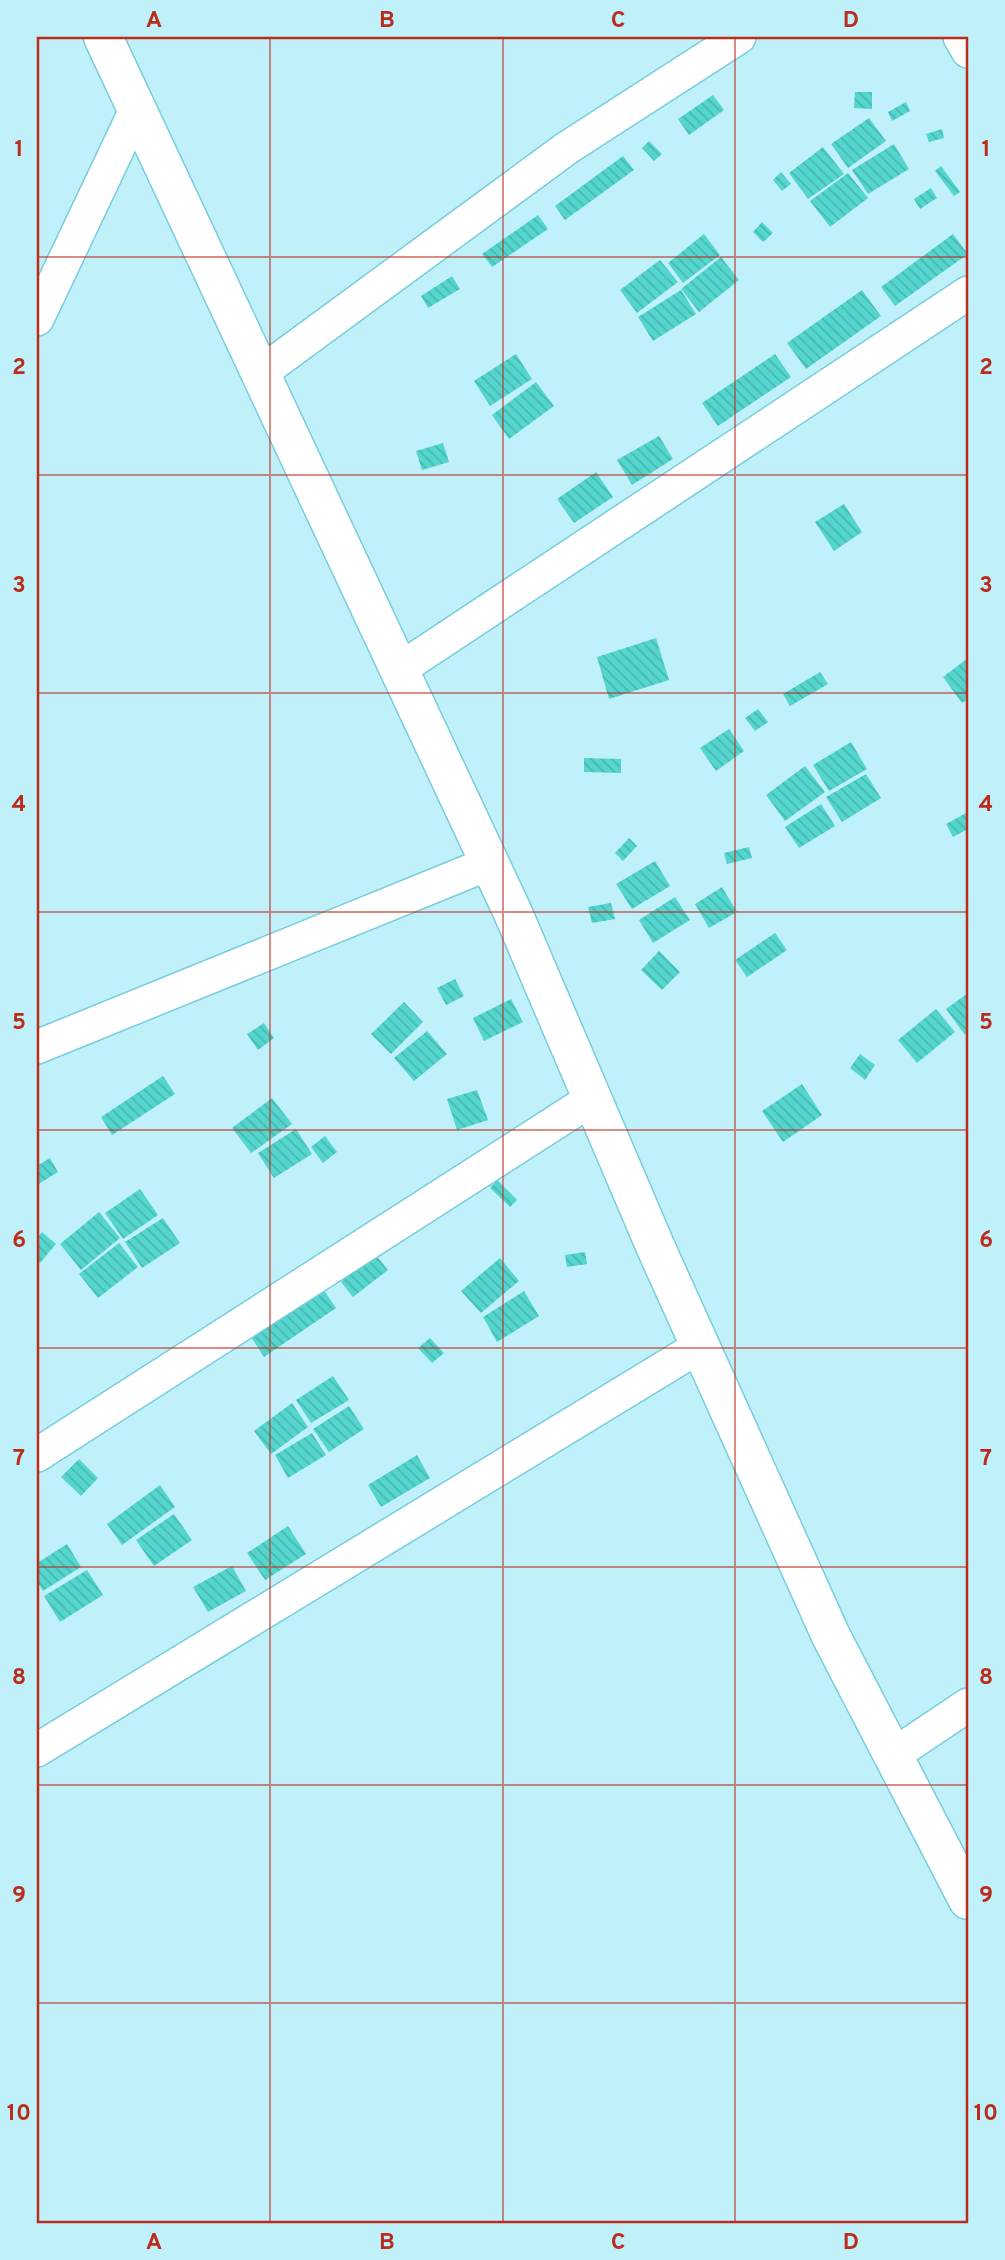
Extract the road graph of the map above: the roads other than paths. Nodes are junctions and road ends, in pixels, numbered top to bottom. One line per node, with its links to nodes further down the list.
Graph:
1 (103, 37): 5 (street)
2 (738, 37): 8 (street)
3 (960, 37): 4 (street)
4 (968, 51)
5 (137, 108): 7 (street); 8 (street)
6 (968, 293): 9 (street)
7 (37, 319)
8 (262, 372): 9 (street)
9 (400, 669): 10 (street)
10 (490, 863): 11 (street); 12 (street)
11 (37, 1047)
12 (592, 1098): 13 (street); 14 (street)
13 (700, 1346): 16 (street); 17 (street)
14 (37, 1455)
15 (968, 1705): 17 (street)
16 (37, 1750)
17 (892, 1756): 18 (street)
18 (968, 1900)

